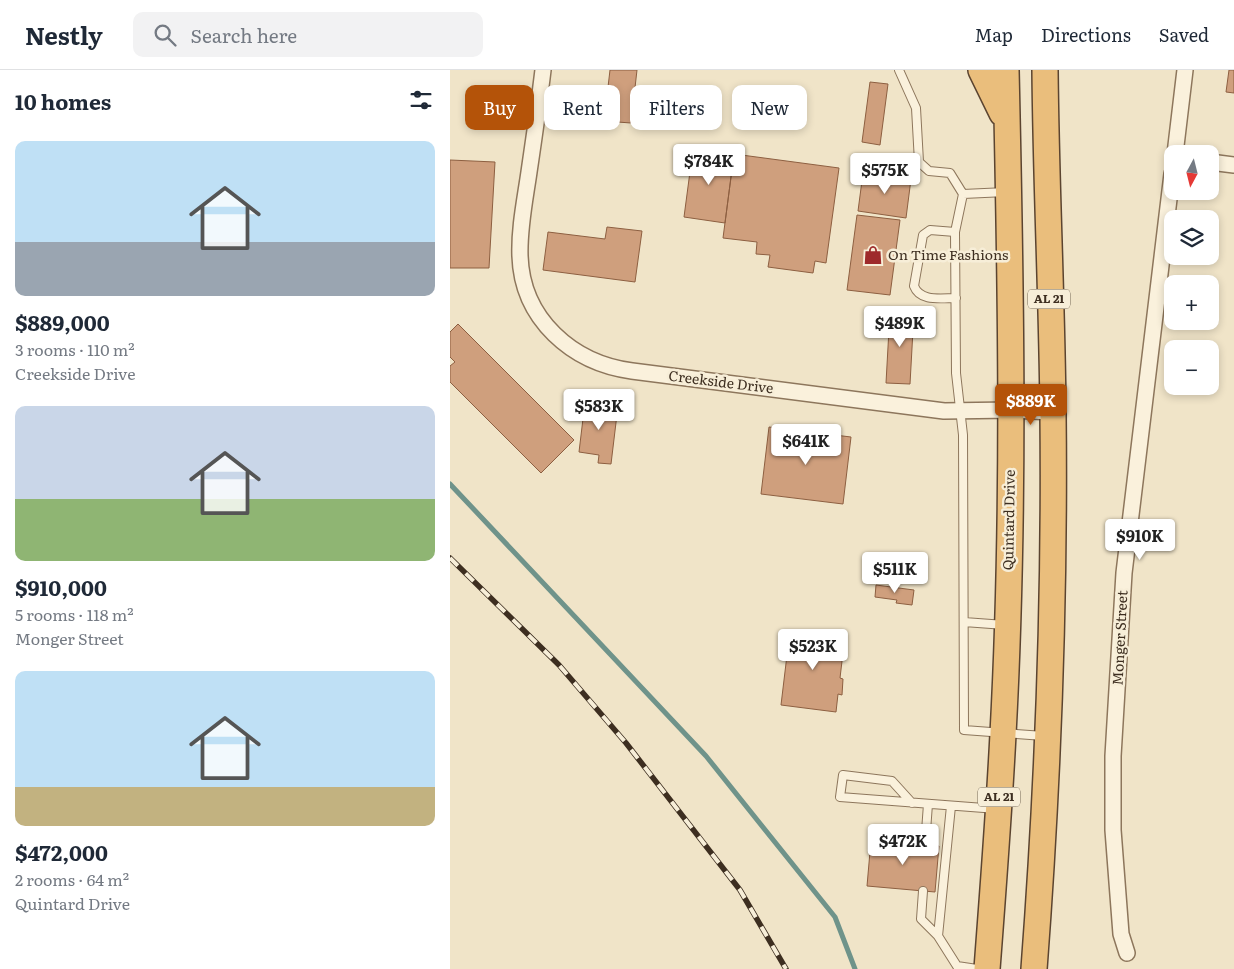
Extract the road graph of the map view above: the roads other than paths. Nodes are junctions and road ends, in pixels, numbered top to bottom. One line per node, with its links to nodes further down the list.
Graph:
1 (544, 70): 18 (street, Creekside Drive)
2 (899, 70): 14 (lane)
3 (981, 70): 9 (highway)
4 (1006, 70): 9 (highway, Quintard Drive / AL 21)
5 (1045, 70): 8 (highway, AL 21)
6 (1057, 70): 8 (highway)
7 (1184, 70): 10 (street)
8 (1045, 116): 20 (highway, AL 21)
9 (1007, 122): 13 (highway, Quintard Drive / AL 21)
10 (1176, 145)
11 (1219, 163): 12 (street)
12 (1234, 165)
13 (1008, 192): 14 (lane); 19 (highway, Quintard Drive / AL 21)
14 (962, 194): 16 (lane)
15 (1169, 200): 32 (street, Monger Street)
16 (955, 232): 17 (lane); 17 (lane)
17 (956, 298): 18 (lane)
18 (960, 410): 19 (street, Creekside Drive); 21 (lane)
19 (1011, 410): 20 (street, Creekside Drive); 22 (highway, Quintard Drive / AL 21)
20 (1053, 412): 24 (highway, AL 21)
21 (964, 622): 22 (lane); 23 (lane)
22 (1007, 625): 23 (highway, Quintard Drive / AL 21)
23 (1003, 733): 24 (lane); 28 (highway, Quintard Drive / AL 21)
24 (1047, 736): 35 (highway, AL 21)
25 (912, 803): 25 (lane); 26 (lane)
26 (928, 804): 27 (lane); 29 (lane)
27 (951, 806): 28 (lane); 31 (lane)
28 (998, 810): 34 (highway, Quintard Drive / AL 21)
29 (924, 844)
30 (923, 891): 31 (lane)
31 (938, 936): 33 (lane)
32 (1127, 953)
33 (977, 969)
34 (987, 969)
35 (1034, 969)

